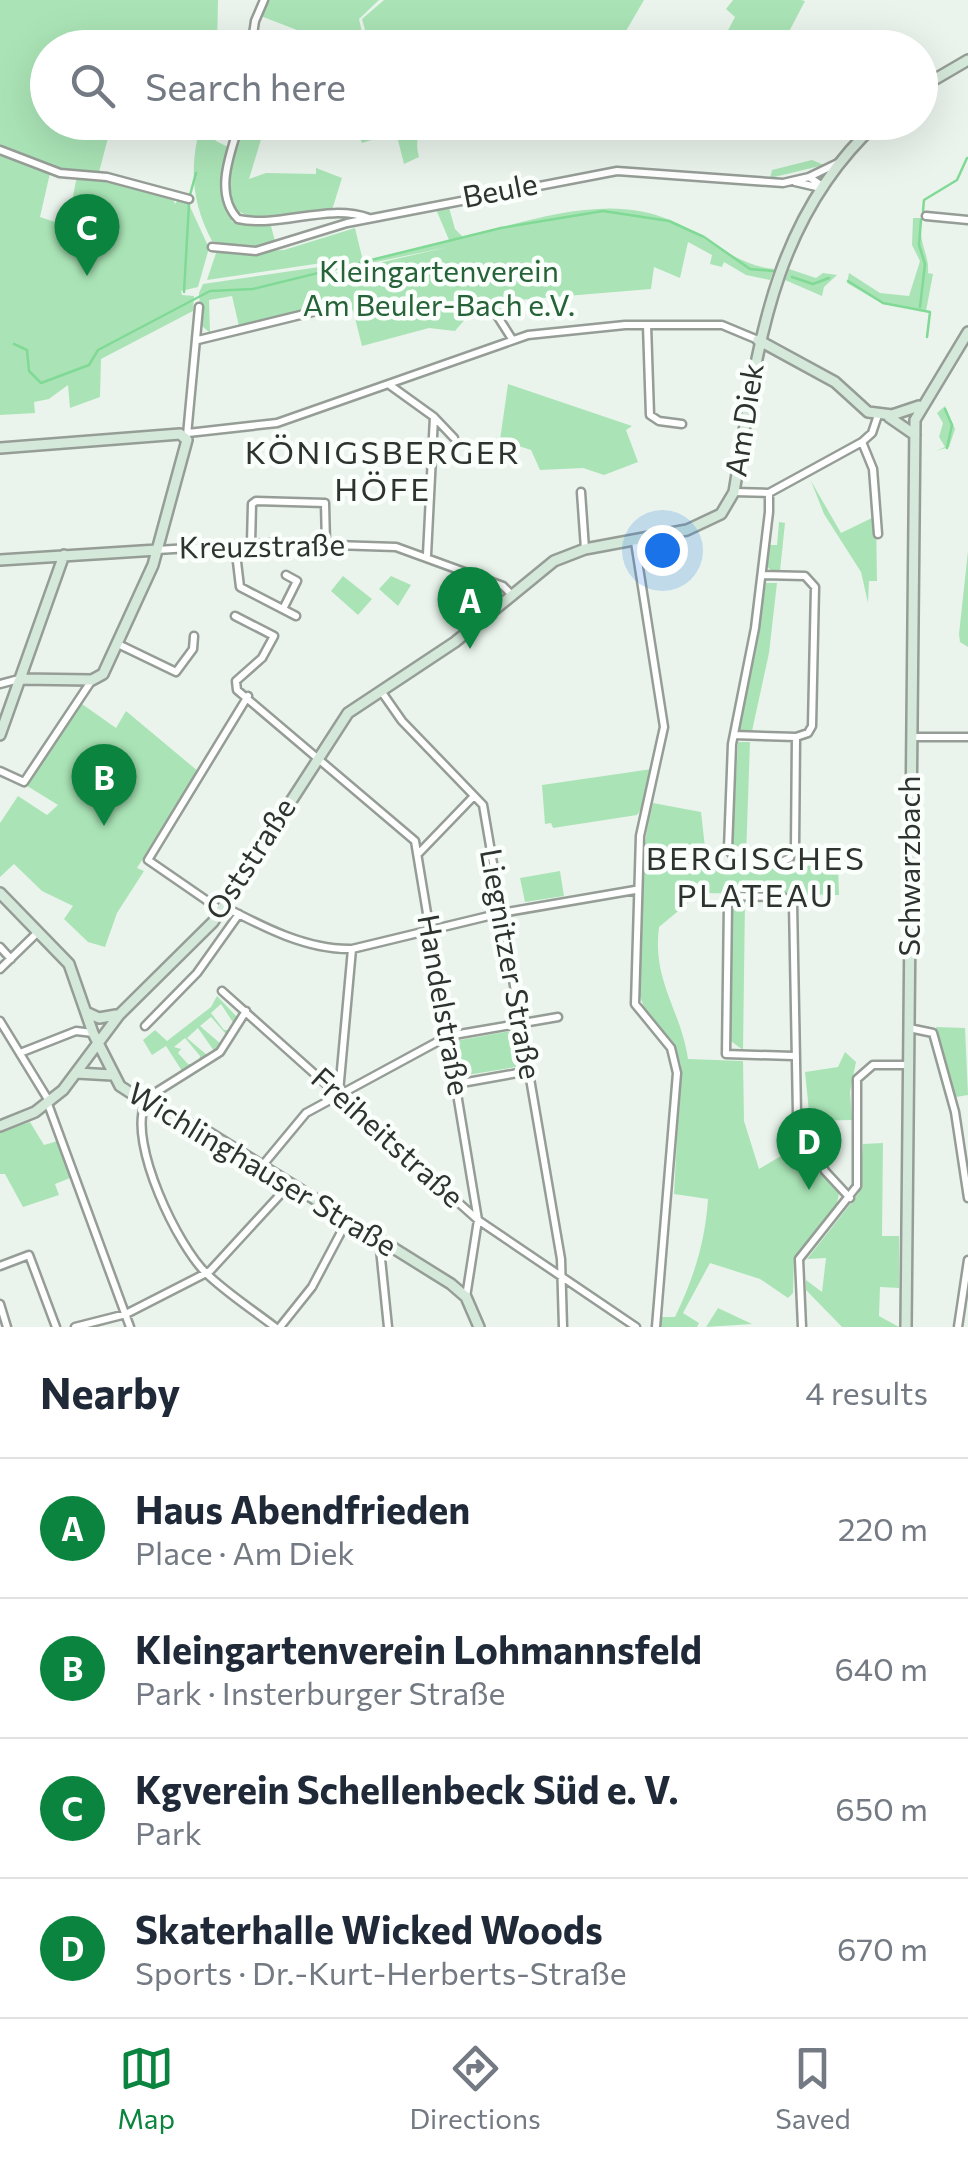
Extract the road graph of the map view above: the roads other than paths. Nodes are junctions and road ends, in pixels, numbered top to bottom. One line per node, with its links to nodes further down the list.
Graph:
1 (264, 0): 2 (street)
2 (254, 30)
3 (968, 60): 4 (street)
4 (938, 78)
5 (235, 140): 14 (street)
6 (861, 140): 8 (street)
7 (0, 150): 12 (street)
8 (839, 163): 9 (street, Beule); 11 (street)
9 (809, 178): 10 (street, Beule); 11 (street)
10 (794, 182): 11 (street, Beule); 14 (street, Beule)
11 (824, 188): 24 (street)
12 (189, 200)
13 (926, 216): 15 (street)
14 (370, 219): 16 (street, Beule)
15 (968, 220)
16 (212, 247)
17 (199, 307): 23 (street)
18 (333, 308): 23 (street)
19 (498, 317): 22 (street)
20 (647, 325): 22 (street); 24 (street); 29 (street)
21 (968, 332): 26 (street)
22 (512, 338): 25 (street)
23 (198, 340): 30 (street)
24 (758, 340): 27 (street, Am Diek); 36 (street, Am Diek)
25 (390, 386): 28 (street); 30 (street)
26 (920, 406): 27 (street); 31 (street, Schwarzbach)
27 (882, 415): 31 (street, Am Diek); 33 (street)
28 (434, 418): 32 (street); 46 (street)
29 (682, 424)
30 (187, 434): 34 (street); 44 (street)
31 (915, 435): 64 (street, Schwarzbach)
32 (454, 438)
33 (862, 442): 37 (street); 38 (street)
34 (0, 448)
35 (582, 492): 43 (street)
36 (734, 492): 37 (street); 39 (street, Am Diek)
37 (768, 493): 49 (street)
38 (878, 534)
39 (635, 542): 43 (street, Am Diek); 70 (street)
40 (251, 544): 41 (street, Kreuzstraße); 41 (street); 42 (street, Kreuzstraße)
41 (326, 544): 46 (street, Kreuzstraße)
42 (236, 545): 44 (street, Kreuzstraße); 51 (street)
43 (585, 549): 50 (street, Am Diek)
44 (157, 550): 45 (street, Kreuzstraße); 55 (street)
45 (64, 555): 47 (street, Kreuzstraße); 56 (street)
46 (427, 555): 50 (street, Kreuzstraße)
47 (0, 560)
48 (286, 575): 51 (street)
49 (762, 576): 62 (street); 63 (street)
50 (513, 596): 59 (street, Am Diek)
51 (283, 609): 53 (street)
52 (235, 616): 60 (street)
53 (296, 616)
54 (194, 636): 55 (street)
55 (118, 644): 57 (street)
56 (20, 679): 57 (street); 58 (street); 61 (street)
57 (92, 680): 67 (street)
58 (0, 684)
59 (381, 691): 66 (street, Am Diek); 68 (street, Liegnitzer Straße)
60 (248, 696): 66 (street); 72 (street)
61 (0, 735)
62 (734, 735): 63 (street); 63 (street)
63 (796, 737)
64 (911, 737): 65 (street); 89 (street, Schwarzbach)
65 (968, 737)
66 (316, 756): 69 (street); 72 (street, Oststraße)
67 (0, 771)
68 (474, 796): 69 (street); 73 (street, Liegnitzer Straße)
69 (418, 854): 75 (street, Handelstraße)
70 (635, 890): 73 (street); 126 (street)
71 (0, 893): 76 (street, Wichlinghauser Straße)
72 (223, 909): 74 (street); 84 (street, Oststraße)
73 (501, 913): 75 (street); 87 (street, Liegnitzer Straße)
74 (238, 914): 78 (street); 88 (street)
75 (429, 930): 78 (street); 90 (street, Handelstraße)
76 (38, 932): 79 (street); 83 (street, Wichlinghauser Straße)
77 (0, 948): 79 (street)
78 (352, 949): 99 (street)
79 (11, 958): 80 (street)
80 (0, 969)
81 (222, 991): 82 (street, Freiheitstraße)
82 (246, 1011): 99 (street, Freiheitstraße); 101 (street)
83 (86, 1012): 84 (street); 91 (street, Wichlinghauser Straße)
84 (119, 1015): 91 (street, Oststraße)
85 (558, 1017): 87 (street)
86 (0, 1021): 92 (street)
87 (520, 1023): 90 (street); 95 (street, Liegnitzer Straße)
88 (145, 1026)
89 (909, 1028): 94 (street, Schwarzbach); 106 (street)
90 (448, 1036): 98 (street, Handelstraße); 99 (street)
91 (95, 1038): 92 (street); 96 (street, Oststraße); 97 (street, Wichlinghauser Straße)
92 (20, 1053): 100 (street)
93 (793, 1056): 93 (street); 105 (street)
94 (908, 1064): 105 (street); 128 (street, Schwarzbach)
95 (529, 1071): 98 (street); 113 (street, Liegnitzer Straße)
96 (78, 1072): 97 (street); 100 (street, Oststraße)
97 (112, 1075): 101 (street, Wichlinghauser Straße)
98 (456, 1084): 108 (street, Handelstraße)
99 (338, 1094): 103 (street); 108 (street, Freiheitstraße)
100 (48, 1103): 102 (street); 116 (street)
101 (143, 1103): 103 (street, Wichlinghauser Straße); 112 (street)
102 (0, 1126)
103 (262, 1166): 104 (street, Wichlinghauser Straße)
104 (290, 1184): 107 (street, Wichlinghauser Straße); 112 (street)
105 (850, 1198): 127 (street)
106 (968, 1198)
107 (348, 1218): 109 (street, Wichlinghauser Straße); 121 (street)
108 (478, 1220): 113 (street, Freiheitstraße); 114 (street, Handelstraße)
109 (379, 1239): 114 (street, Wichlinghauser Straße); 122 (street)
110 (968, 1260): 129 (street)
111 (4, 1264): 118 (street)
112 (206, 1274): 116 (street); 121 (street)
113 (560, 1274): 124 (street); 125 (street, Freiheitstraße)
114 (466, 1297): 123 (street)
115 (0, 1304): 117 (street)
116 (126, 1314): 119 (street); 120 (street)
117 (7, 1327)
118 (56, 1327)
119 (75, 1327)
120 (130, 1327)
121 (276, 1327)
122 (388, 1327)
123 (479, 1327)
124 (563, 1327)
125 (636, 1327)
126 (656, 1327)
127 (802, 1327)
128 (906, 1327)
129 (958, 1327)

